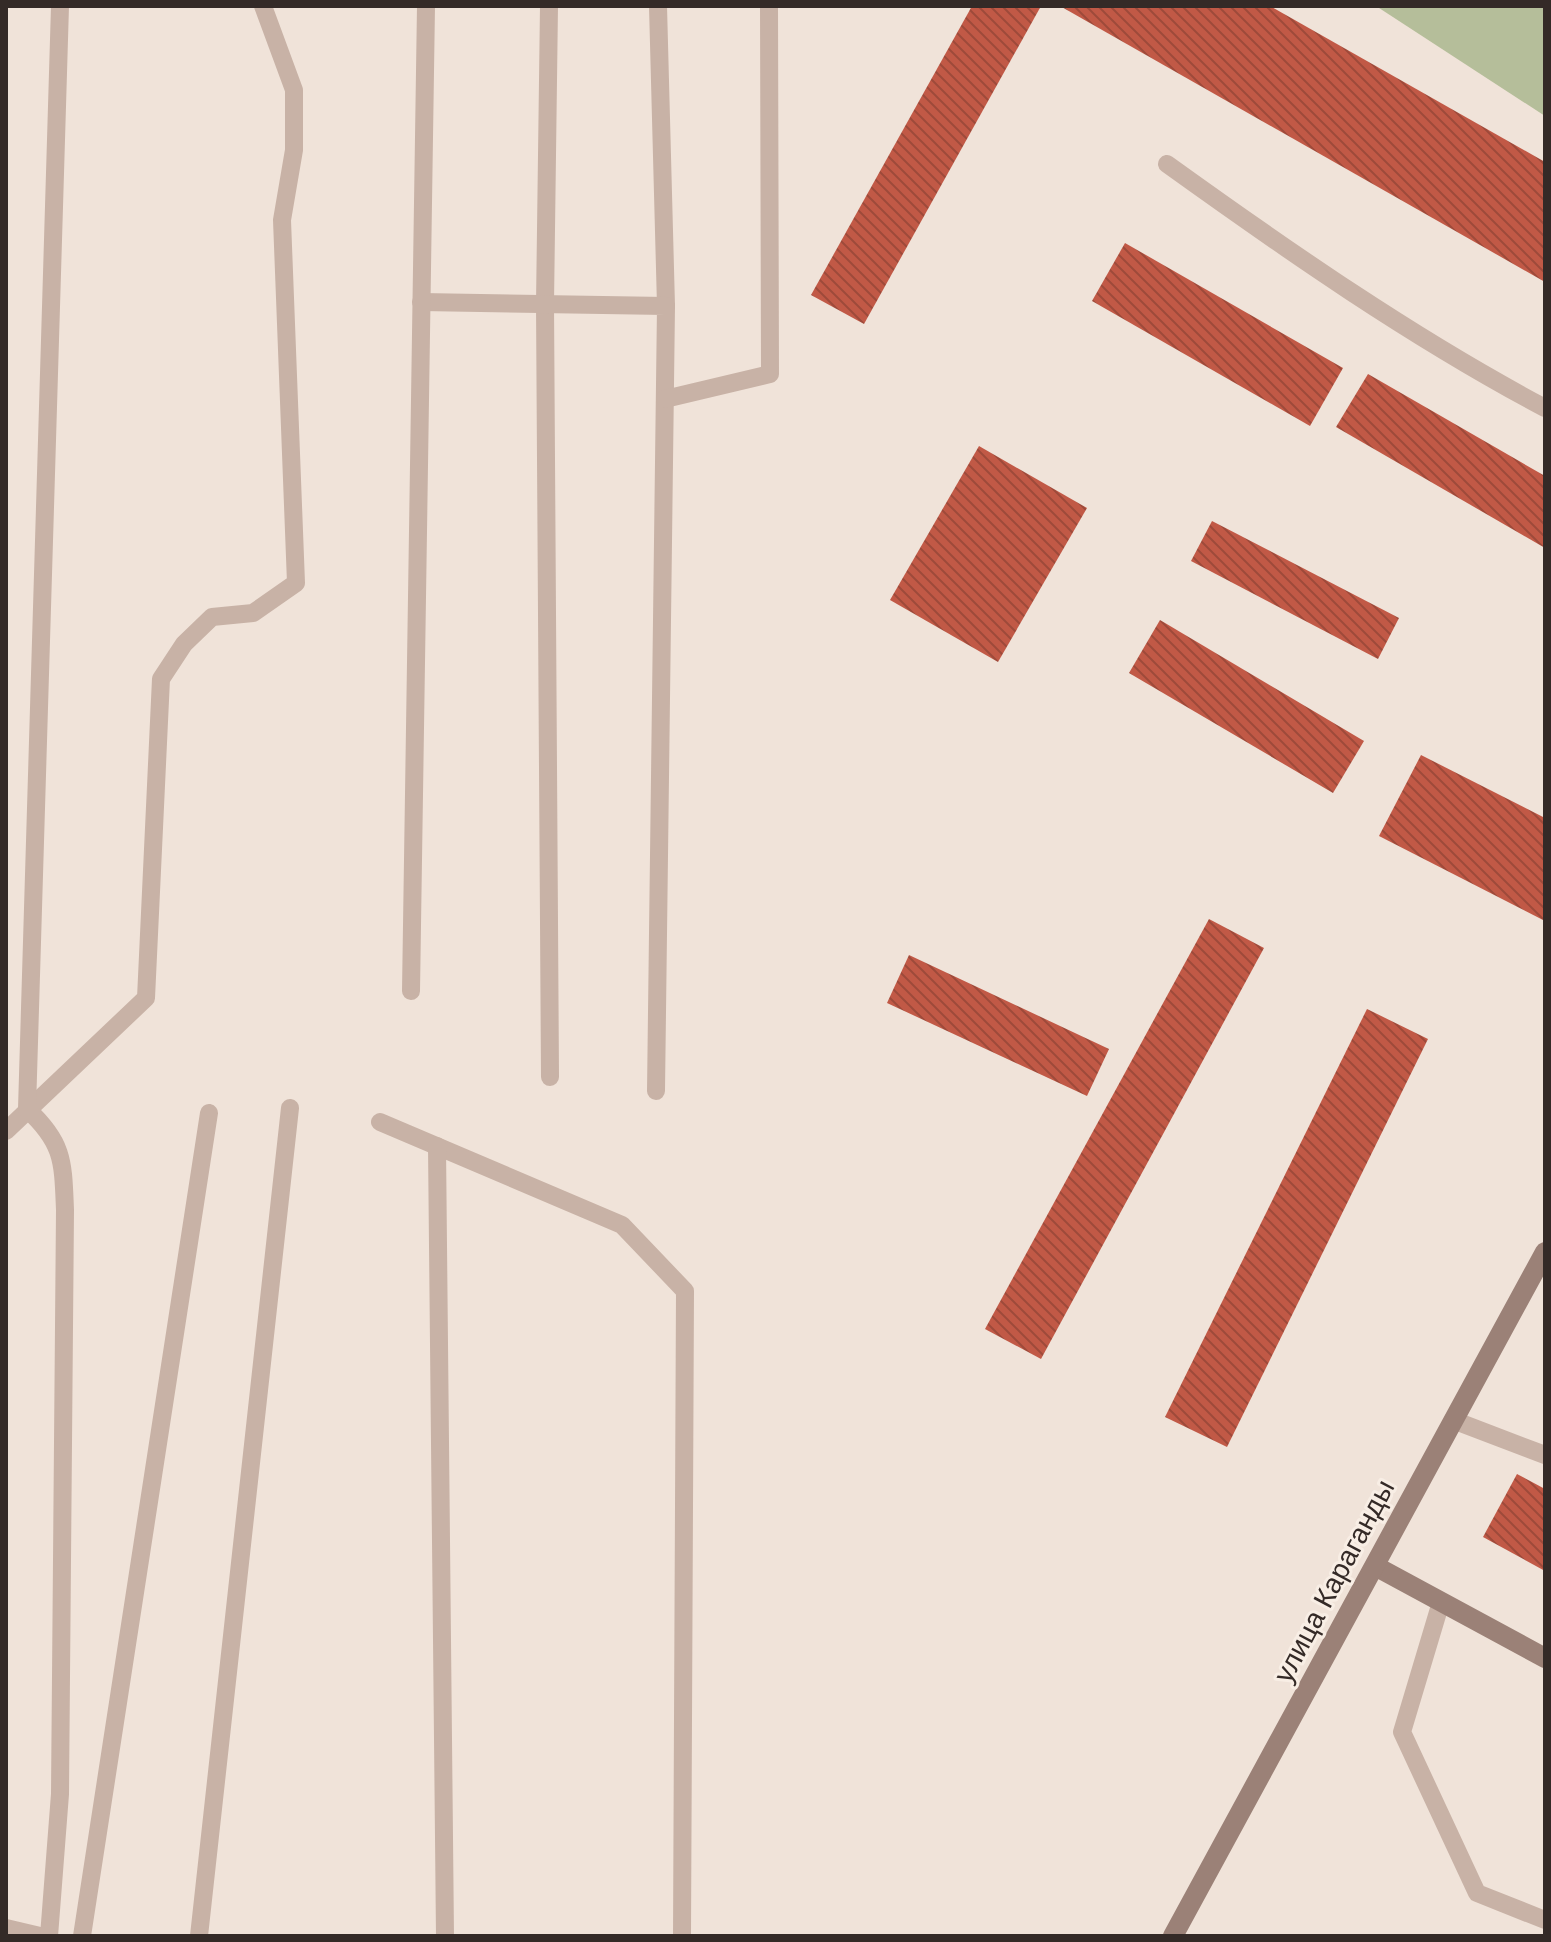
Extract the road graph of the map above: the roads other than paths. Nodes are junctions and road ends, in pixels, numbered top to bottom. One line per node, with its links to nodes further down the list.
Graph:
1 (60, 6): 17 (lane)
2 (263, 6): 17 (lane)
3 (426, 6): 8 (lane)
4 (549, 6): 9 (lane)
5 (658, 6): 10 (lane)
6 (769, 6): 11 (lane)
7 (1167, 164): 12 (lane)
8 (421, 302): 9 (lane); 13 (lane)
9 (545, 304): 10 (lane); 14 (lane)
10 (666, 306): 11 (lane)
11 (665, 399): 15 (lane)
12 (1545, 408)
13 (411, 991)
14 (550, 1077)
15 (656, 1091)
16 (290, 1108): 33 (lane)
17 (27, 1109): 20 (lane); 31 (lane)
18 (209, 1113): 32 (lane)
19 (380, 1122): 21 (lane)
20 (6, 1131)
21 (437, 1146): 34 (lane); 35 (lane)
22 (1545, 1252): 23 (main road, улица Караганды)
23 (1453, 1420): 24 (lane); 25 (main road, улица Караганды)
24 (1545, 1455)
25 (1375, 1566): 26 (main road); 36 (main road, улица Караганды)
26 (1441, 1602): 27 (main road); 28 (lane)
27 (1545, 1658)
28 (1545, 1920)
29 (6, 1928): 30 (lane)
30 (40, 1936)
31 (49, 1936)
32 (82, 1936)
33 (199, 1936)
34 (445, 1936)
35 (682, 1936)
36 (1173, 1936)

